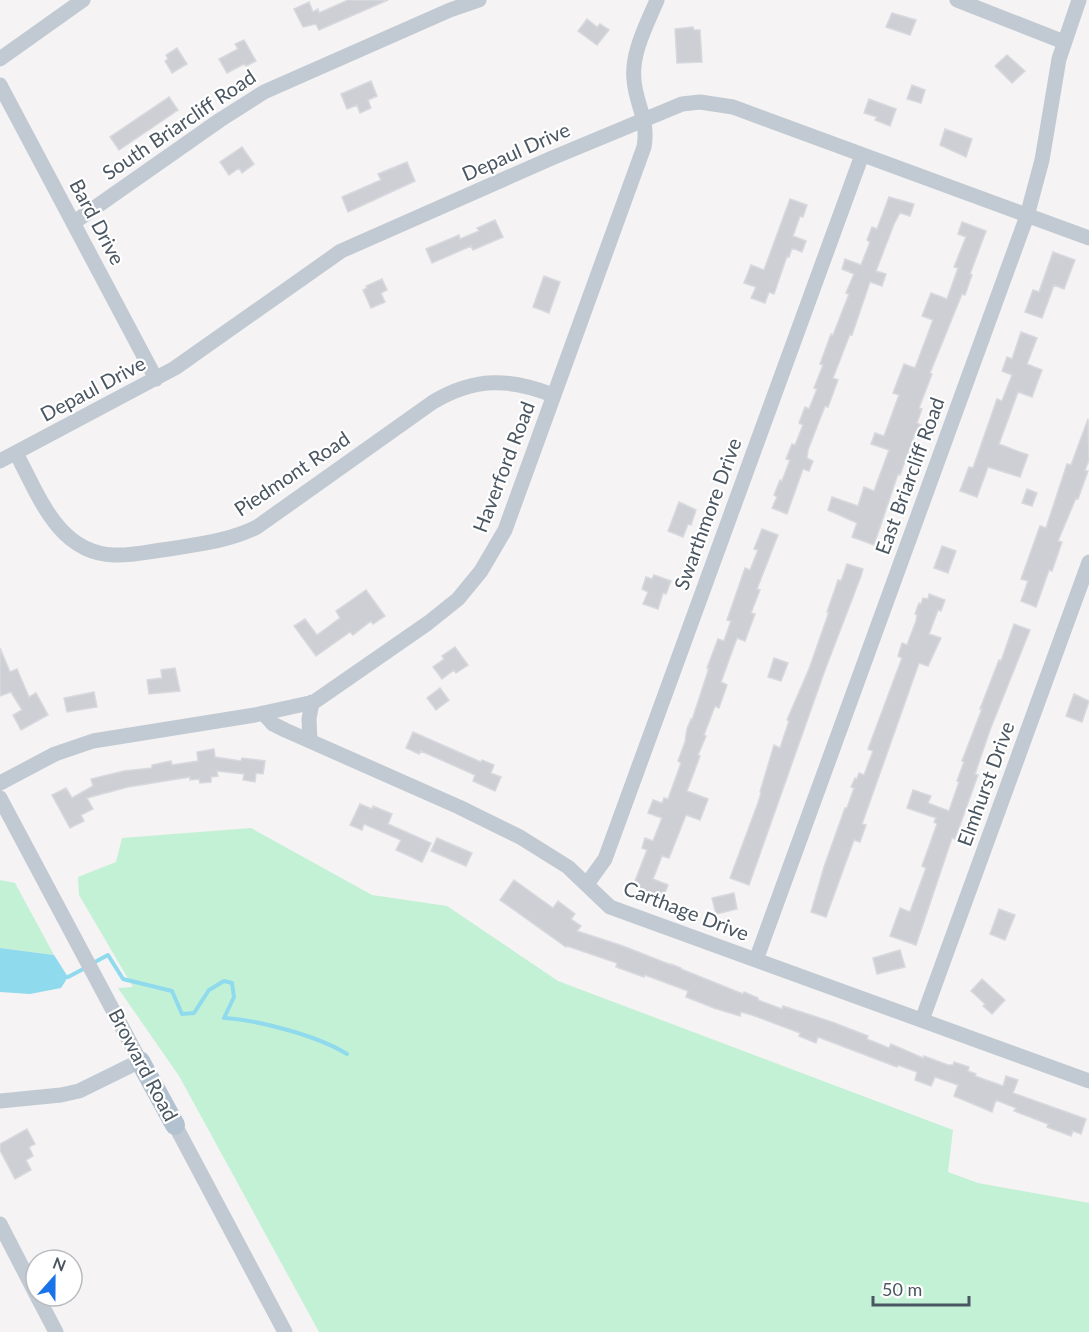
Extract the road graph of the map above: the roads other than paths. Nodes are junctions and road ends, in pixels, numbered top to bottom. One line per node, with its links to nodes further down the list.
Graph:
1 (83, 0): 7 (street)
2 (478, 0): 12 (street, South Briarcliff Road)
3 (657, 0): 9 (street, Haverford Road)
4 (957, 0): 6 (street)
5 (1079, 0): 6 (street, East Briarcliff Road)
6 (1064, 42): 11 (street, East Briarcliff Road)
7 (0, 59)
8 (0, 85): 12 (street, Bard Drive)
9 (644, 119): 10 (street, Depaul Drive); 14 (street, Depaul Drive); 15 (street, Haverford Road)
10 (862, 155): 11 (street, Depaul Drive); 24 (street, Swarthmore Drive)
11 (1027, 216): 13 (street, Depaul Drive); 25 (street, East Briarcliff Road)
12 (73, 222): 14 (street, Bard Drive)
13 (1089, 238)
14 (156, 379): 16 (street, Depaul Drive)
15 (553, 395): 16 (street, Piedmont Road); 19 (street, Haverford Road)
16 (16, 453): 17 (street, Depaul Drive)
17 (0, 461)
18 (1089, 562): 26 (street, Elmhurst Drive)
19 (312, 702): 20 (street, Haverford Road); 21 (street)
20 (263, 713): 21 (street, Carthage Drive); 22 (street, Haverford Road)
21 (310, 741): 24 (street, Carthage Drive)
22 (0, 783)
23 (0, 798): 27 (street, Broward Road)
24 (587, 884): 25 (street, Carthage Drive)
25 (756, 960): 26 (street, Carthage Drive)
26 (922, 1020): 28 (street, Carthage Drive)
27 (140, 1061): 29 (street); 30 (main road, Broward Road)
28 (1089, 1080)
29 (0, 1101)
30 (175, 1125): 35 (street, Broward Road)
31 (0, 1224): 32 (street)
32 (24, 1270)
33 (44, 1308): 34 (street)
34 (56, 1332)
35 (285, 1332)

